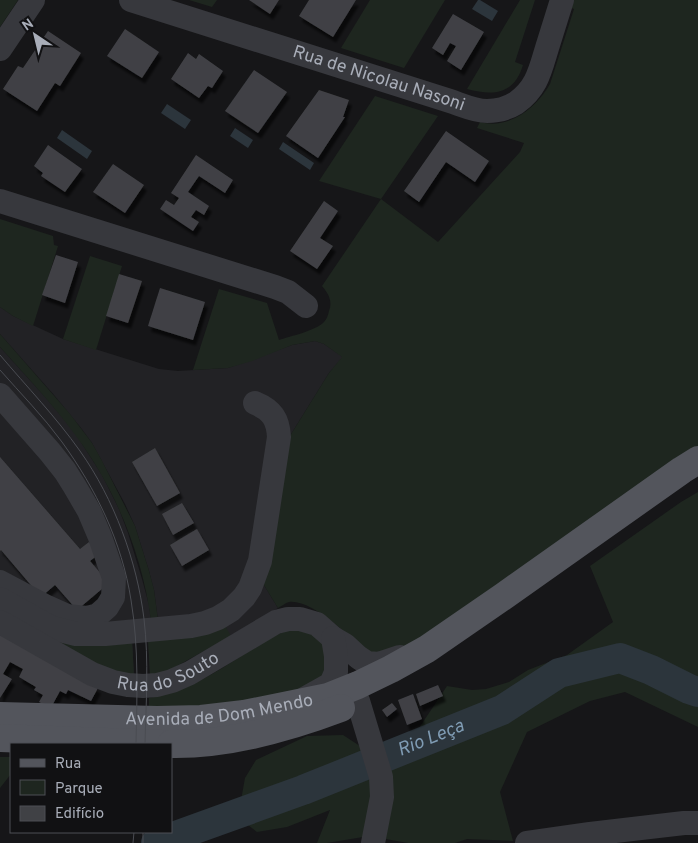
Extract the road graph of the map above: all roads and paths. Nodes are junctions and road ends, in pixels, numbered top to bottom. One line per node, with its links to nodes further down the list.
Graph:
1 (33, 0): 4 (street)
2 (131, 0): 3 (street, Rua de Nicolau Nasoni)
3 (562, 0)
4 (0, 49)
5 (0, 201): 6 (street)
6 (306, 306)
7 (0, 395): 11 (street)
8 (255, 403): 12 (street)
9 (698, 460): 15 (main road, Avenida de Dom Mendo)
10 (698, 477): 16 (main road, Avenida de Dom Mendo)
11 (0, 582)
12 (0, 599)
13 (0, 622): 14 (street, Rua do Souto)
14 (333, 638): 15 (street, Rua do Souto); 17 (street)
15 (427, 649): 17 (main road, Avenida de Dom Mendo)
16 (358, 701): 21 (main road, Avenida de Dom Mendo); 23 (street)
17 (296, 703): 18 (main road, Avenida de Dom Mendo)
18 (0, 716)
19 (0, 738): 20 (main road, Avenida de Dom Mendo)
20 (106, 743)
21 (172, 744)
22 (698, 823): 24 (street)
23 (373, 843)
24 (527, 843)

